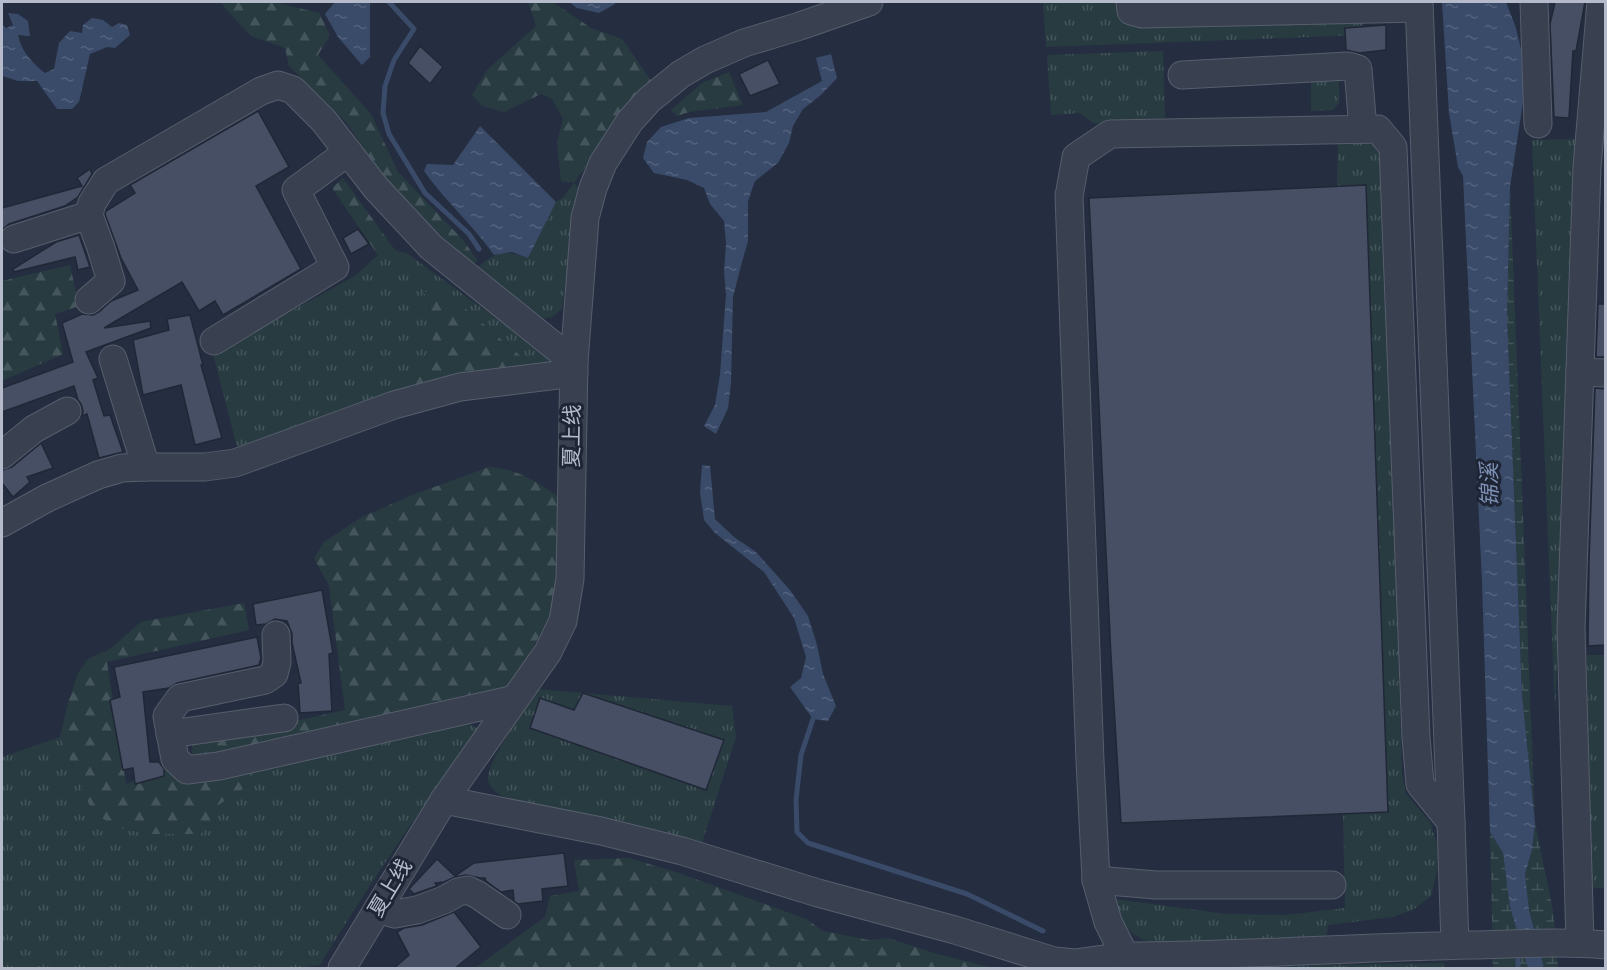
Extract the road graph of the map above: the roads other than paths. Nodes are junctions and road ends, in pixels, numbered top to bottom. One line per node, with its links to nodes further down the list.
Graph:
1 (869, 2): 17 (street, 夏上线)
2 (1130, 2): 7 (street)
3 (1534, 2): 9 (street)
4 (1600, 2): 18 (street)
5 (1419, 5): 6 (street); 28 (street)
6 (1327, 6): 7 (street)
7 (1167, 8)
8 (1182, 75): 10 (street)
9 (1538, 124)
10 (1364, 129): 28 (street); 29 (street)
11 (348, 152): 12 (street); 15 (street); 17 (street)
12 (89, 215): 13 (street); 14 (street)
13 (15, 239)
14 (89, 300)
15 (214, 341)
16 (113, 359): 21 (street)
17 (574, 367): 21 (street); 24 (street, 夏上线)
18 (1593, 373): 33 (street)
19 (67, 411): 20 (street)
20 (2, 455)
21 (146, 467): 22 (street)
22 (2, 523)
23 (276, 635): 26 (street)
24 (515, 699): 26 (street); 27 (street, 夏上线)
25 (284, 718): 26 (street)
26 (170, 735)
27 (444, 800): 31 (street, 夏上线); 35 (street)
28 (1451, 822): 34 (street)
29 (1096, 880): 30 (street); 35 (street)
30 (1332, 885)
31 (378, 909): 32 (street); 36 (street, 夏上线)
32 (507, 915)
33 (1583, 943): 34 (street)
34 (1464, 945): 35 (street)
35 (1125, 956)
36 (342, 969)

